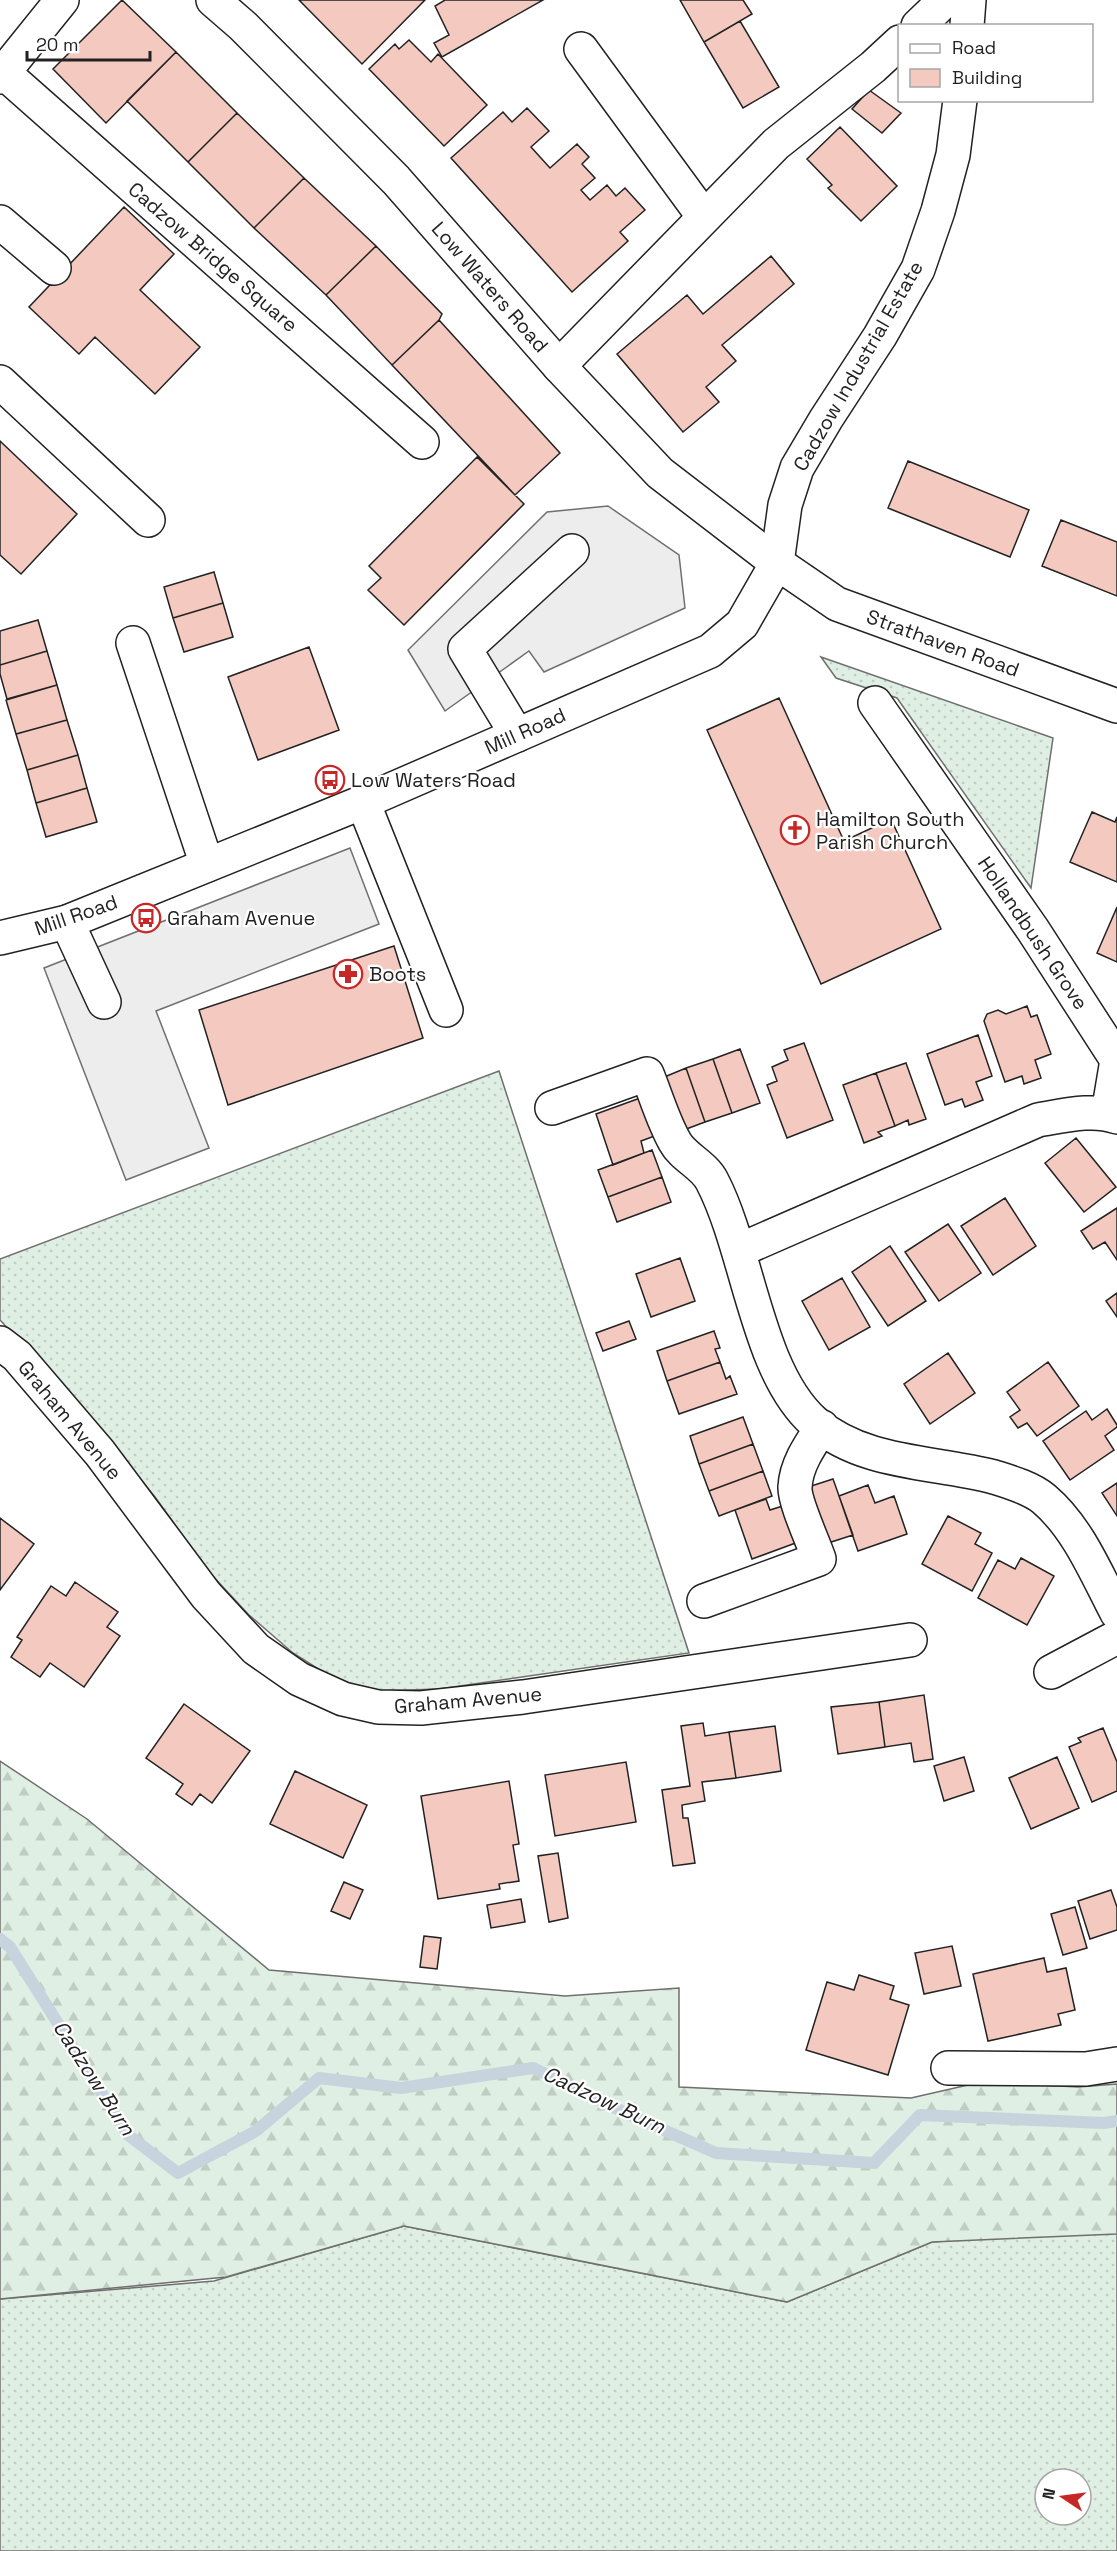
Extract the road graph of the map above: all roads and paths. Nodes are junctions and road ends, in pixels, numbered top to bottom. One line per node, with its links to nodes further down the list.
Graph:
1 (62, 0): 9 (street)
2 (213, 0): 14 (street, Low Waters Road)
3 (945, 0): 5 (street)
4 (969, 0): 6 (street)
5 (920, 24)
6 (967, 24)
7 (898, 44): 11 (street)
8 (581, 50): 11 (street)
9 (2, 75): 16 (street, Cadzow Bridge Square)
10 (960, 102): 19 (street, Cadzow Industrial Estate)
11 (704, 217): 14 (street)
12 (0, 222): 13 (street)
13 (54, 268)
14 (559, 366): 19 (street, Low Waters Road)
15 (0, 382): 17 (street)
16 (422, 442)
17 (148, 519)
18 (572, 551): 23 (street)
19 (777, 563): 22 (street, Strathaven Road); 23 (street, Mill Road)
20 (132, 643): 25 (street)
21 (875, 703): 31 (street, Hollandbush Grove)
22 (1117, 706)
23 (517, 735): 24 (street, Mill Road)
24 (363, 802): 25 (street, Mill Road); 29 (street)
25 (207, 865): 26 (street, Mill Road)
26 (67, 922): 27 (street, Mill Road); 28 (street)
27 (0, 938)
28 (104, 1002)
29 (446, 1010)
30 (552, 1108): 32 (street)
31 (1113, 1115): 32 (street, Hollandbush Grove)
32 (740, 1250): 34 (street)
33 (0, 1343): 38 (street, Graham Avenue)
34 (822, 1428): 35 (street); 36 (street)
35 (704, 1600)
36 (1117, 1612)
37 (1117, 1637): 39 (street)
38 (910, 1640)
39 (1051, 1672)
40 (1117, 2064): 41 (street)
41 (948, 2068)

